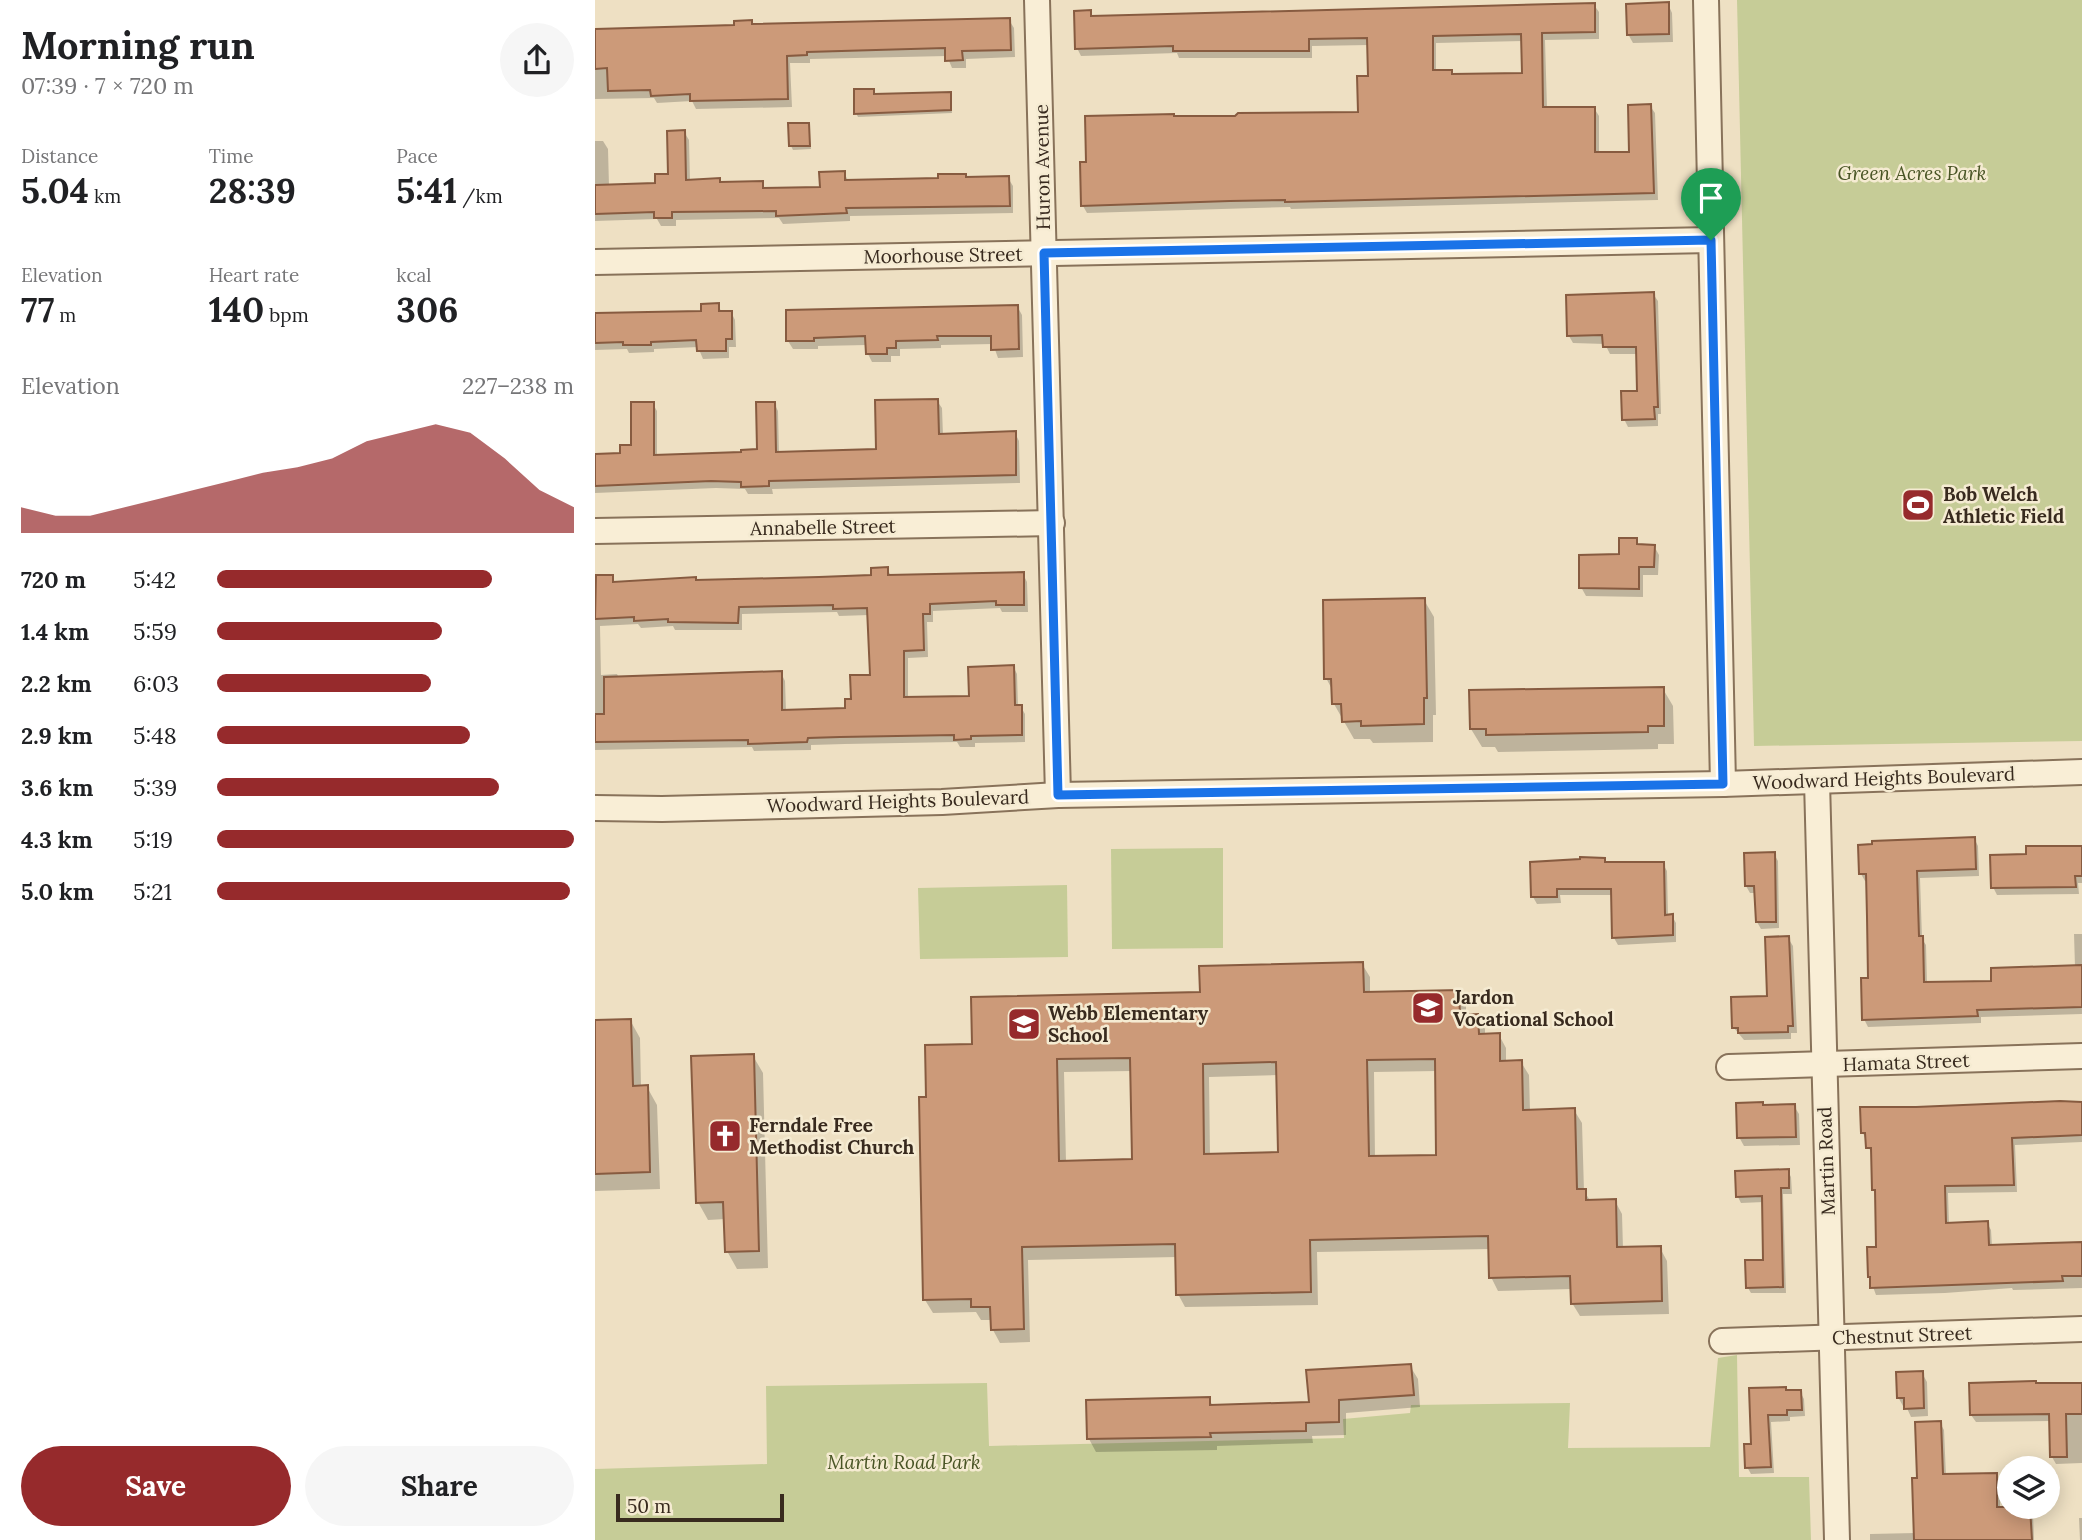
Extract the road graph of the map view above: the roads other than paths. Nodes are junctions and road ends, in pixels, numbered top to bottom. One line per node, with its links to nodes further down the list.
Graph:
1 (1037, 0): 4 (street, Huron Avenue)
2 (1706, 0): 3 (street)
3 (1711, 240): 4 (street, Moorhouse Street); 10 (street)
4 (1044, 253): 5 (street, Moorhouse Street); 6 (street, Huron Avenue)
5 (595, 262)
6 (1052, 523): 7 (street, Annabelle Street); 11 (street, Huron Avenue)
7 (595, 531)
8 (2082, 772): 9 (street, Woodward Heights Boulevard)
9 (1817, 781): 10 (street, Woodward Heights Boulevard); 14 (street, Martin Road)
10 (1723, 784): 11 (street, Woodward Heights Boulevard)
11 (1058, 795): 12 (street, Woodward Heights Boulevard)
12 (595, 808)
13 (2082, 1056): 14 (street, Hamata Street)
14 (1823, 1064): 15 (street, Hamata Street); 17 (street, Martin Road)
15 (1730, 1067)
16 (2082, 1329): 17 (street, Chestnut Street)
17 (1831, 1337): 18 (street, Chestnut Street); 19 (street, Martin Road)
18 (1722, 1340)
19 (1837, 1540)

